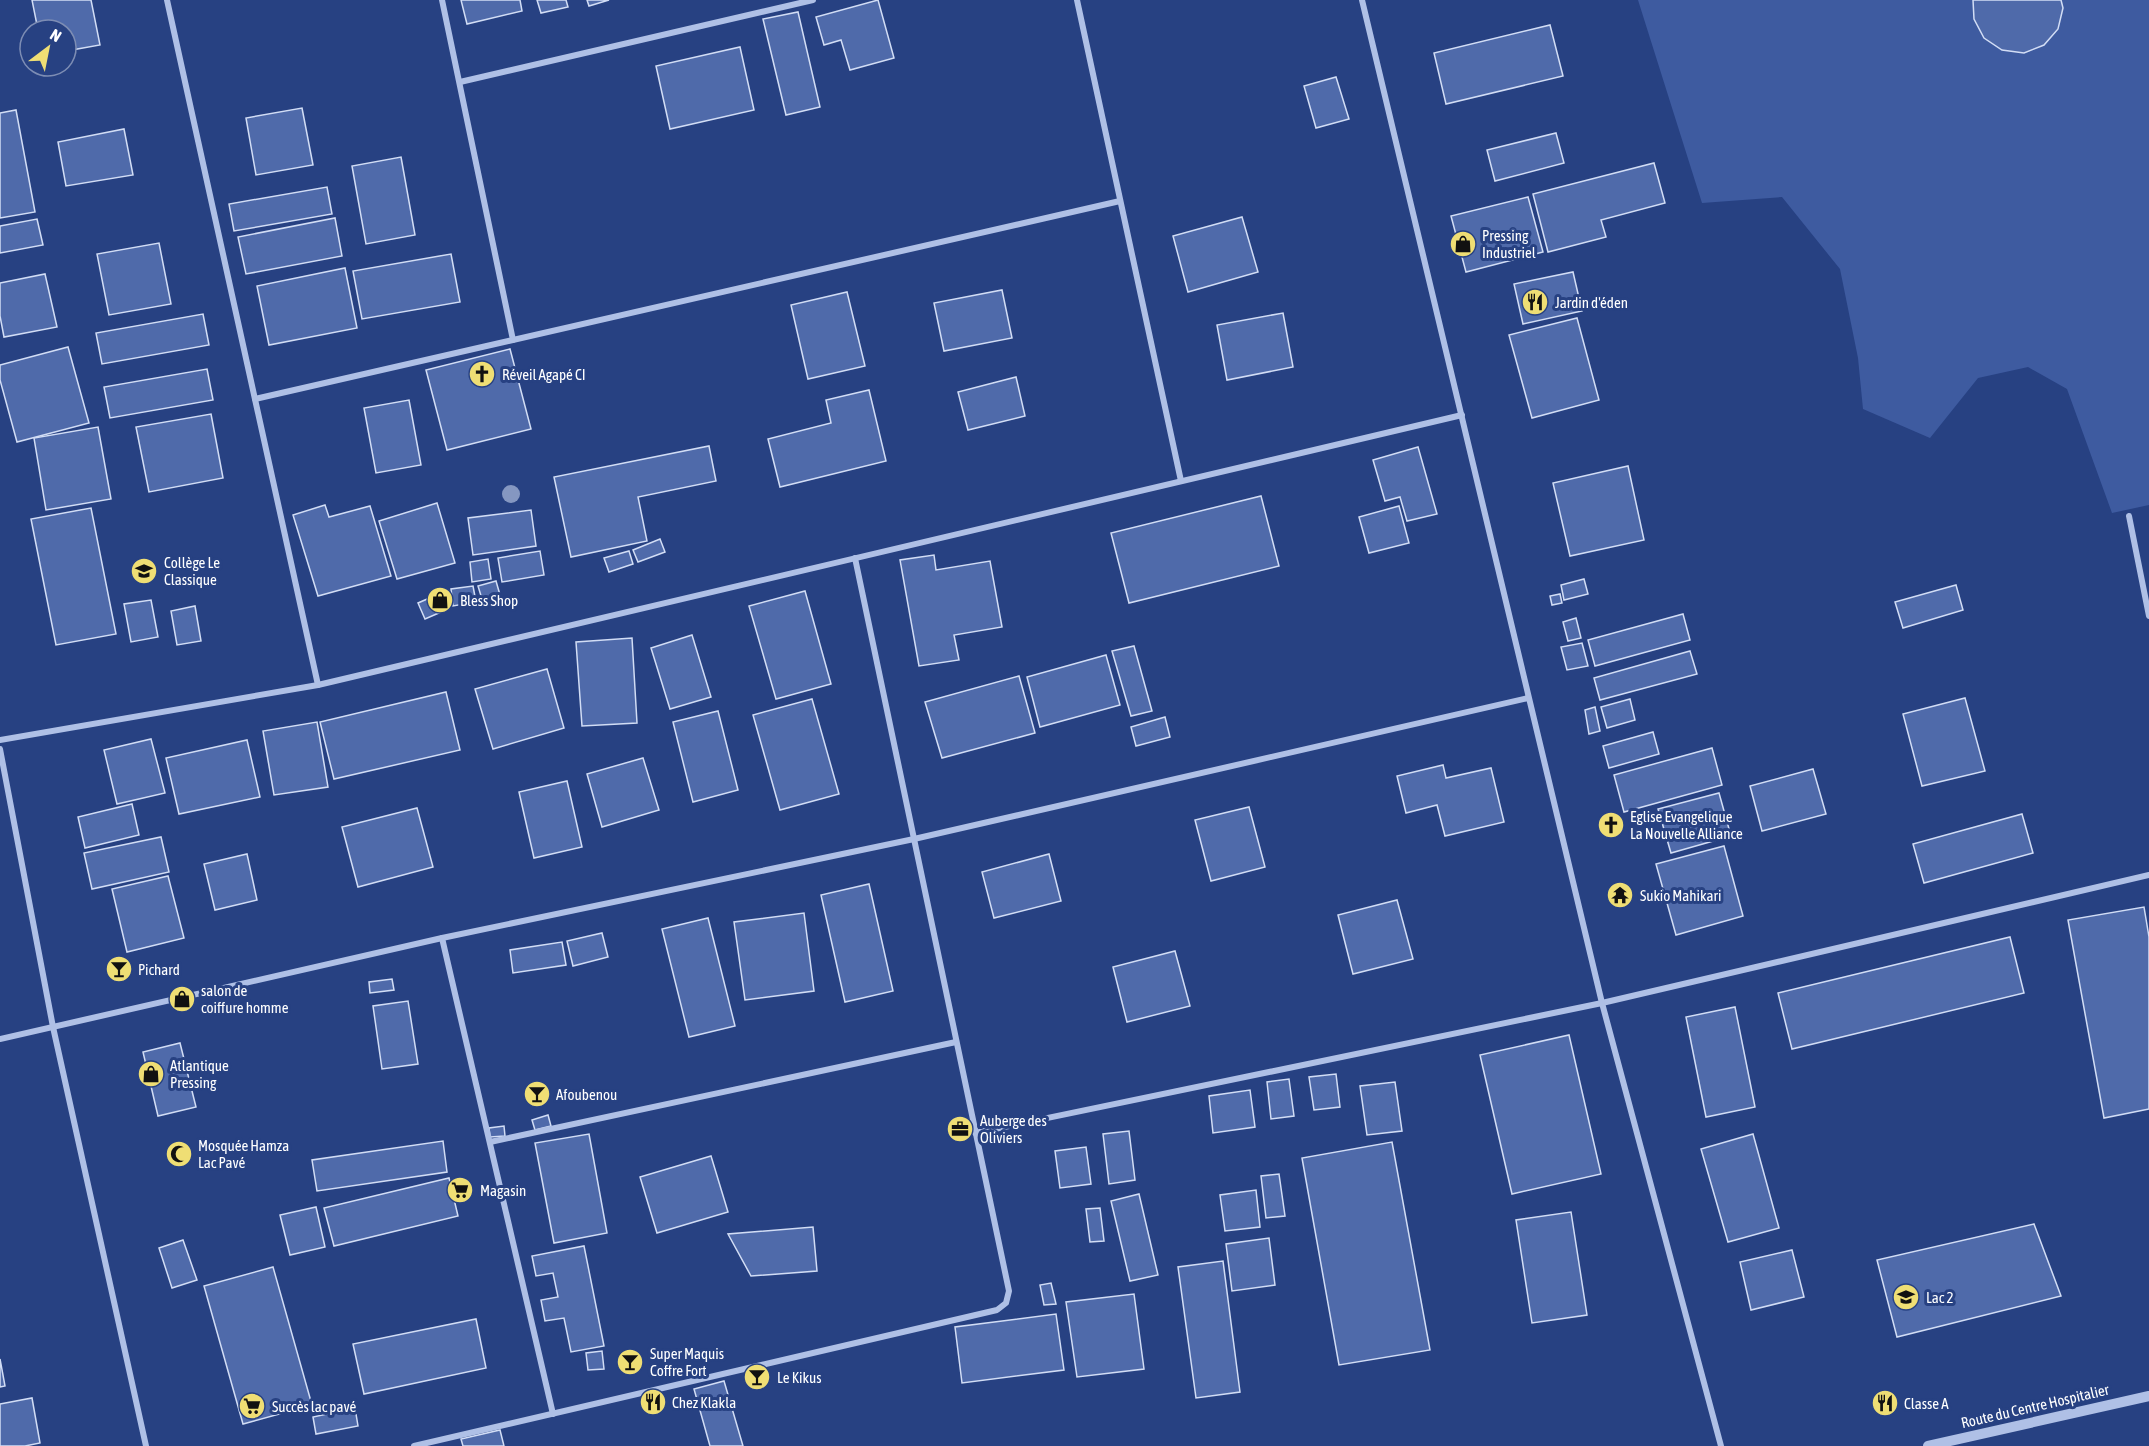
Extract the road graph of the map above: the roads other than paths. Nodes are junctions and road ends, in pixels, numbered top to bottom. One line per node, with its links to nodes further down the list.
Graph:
1 (167, 0): 9 (street)
2 (442, 0): 6 (street)
3 (813, 0): 6 (street)
4 (1077, 0): 7 (street)
5 (1362, 0): 10 (street)
6 (459, 82): 8 (street)
7 (1120, 201): 8 (street); 11 (street)
8 (513, 340): 9 (street)
9 (255, 399): 15 (street)
10 (1462, 415): 11 (street); 16 (street)
11 (1181, 481): 13 (street)
12 (2129, 516): 14 (street)
13 (855, 558): 15 (street); 19 (street)
14 (2149, 616)
15 (318, 685): 17 (street)
16 (1528, 698): 19 (street); 22 (street)
17 (0, 740)
18 (0, 749): 23 (street)
19 (914, 839): 21 (street); 25 (street)
20 (2149, 875): 22 (street)
21 (442, 938): 23 (street); 27 (street)
22 (1602, 1003): 26 (street); 32 (street)
23 (53, 1027): 24 (street); 30 (street)
24 (0, 1039)
25 (956, 1042): 26 (street); 27 (street)
26 (975, 1133): 29 (street)
27 (490, 1142): 29 (street)
28 (2149, 1396): 33 (street, Route du Centre Hospitalier)
29 (553, 1414): 31 (street)
30 (146, 1446)
31 (414, 1446)
32 (1721, 1446)
33 (1928, 1446)

